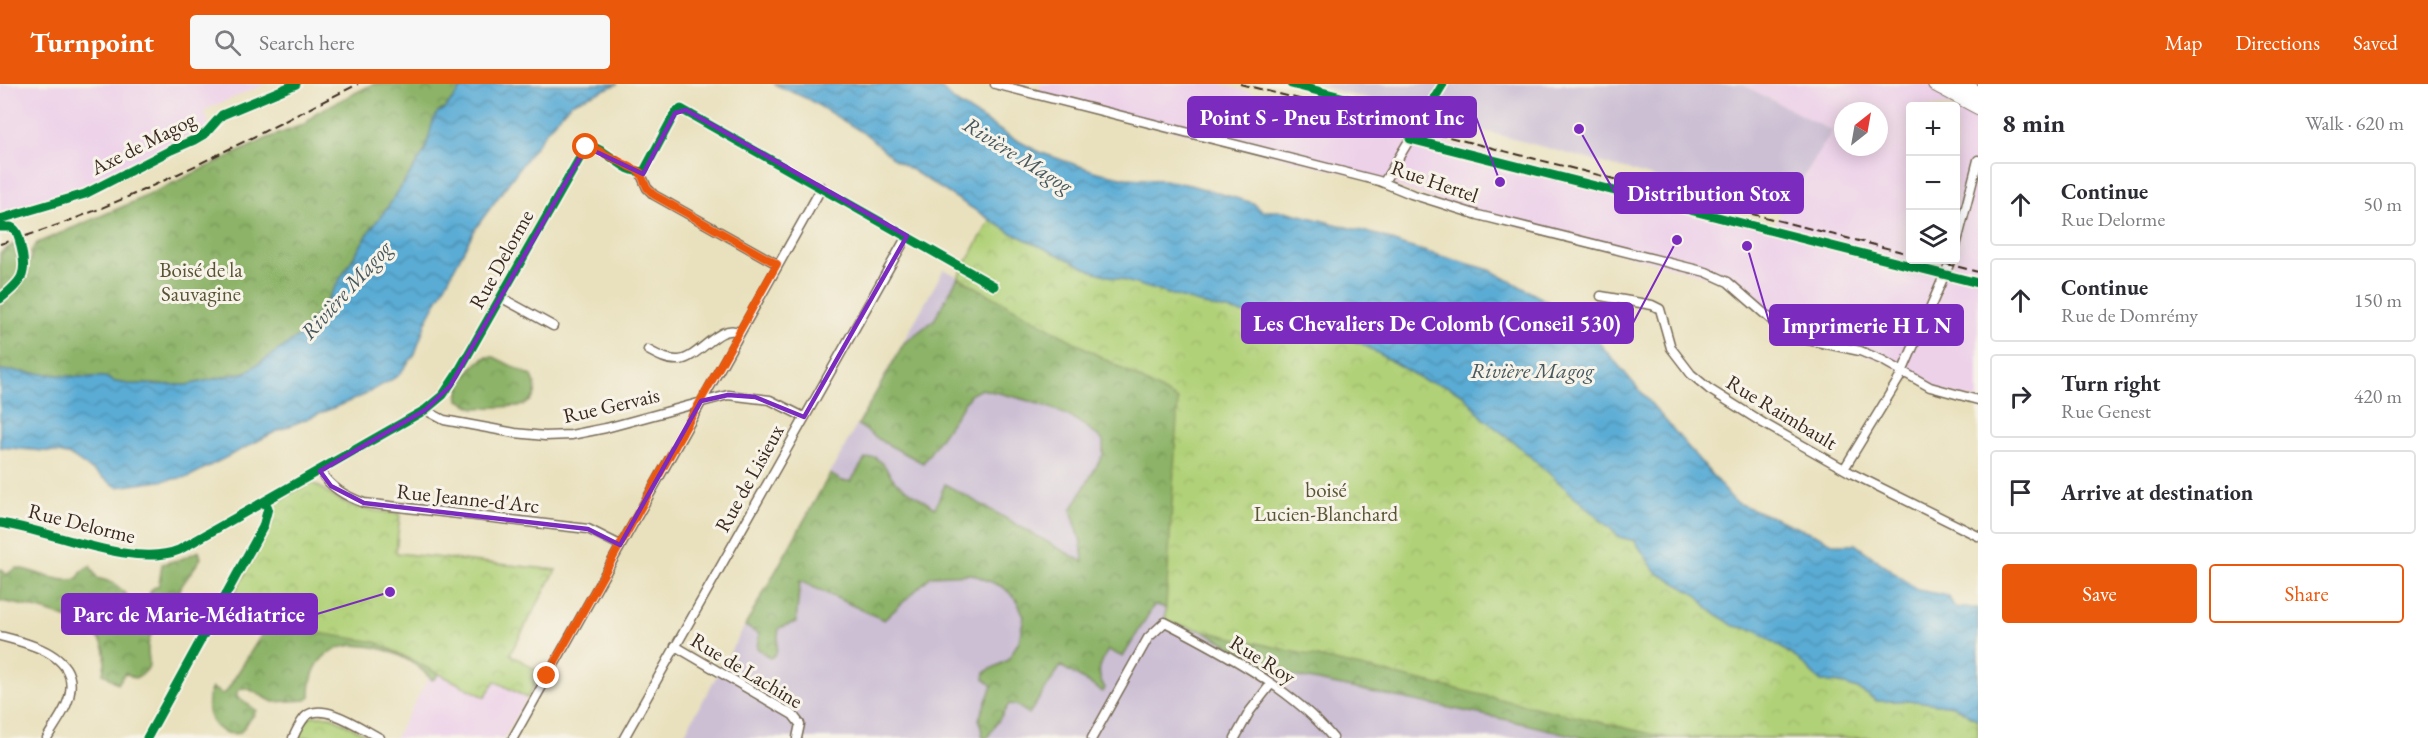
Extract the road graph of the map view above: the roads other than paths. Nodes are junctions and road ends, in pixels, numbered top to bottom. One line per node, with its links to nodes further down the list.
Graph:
1 (995, 84): 7 (street, Rue Hertel)
2 (1443, 84): 7 (street)
3 (1935, 84): 4 (main road)
4 (1972, 93)
5 (1978, 160): 9 (street)
6 (640, 172): 8 (street); 11 (street); 15 (street, Rue Delorme)
7 (1384, 182): 19 (street, Rue Hertel)
8 (822, 187): 10 (street); 11 (street)
9 (1960, 230)
10 (907, 236): 13 (street); 23 (street, Rue de Lisieux)
11 (777, 264): 17 (street)
12 (1949, 264): 19 (street)
13 (994, 286)
14 (1601, 296): 24 (street, Rue Raimbault)
15 (500, 297): 16 (street); 22 (street, Rue Delorme)
16 (553, 326)
17 (740, 333): 18 (street); 21 (street)
18 (648, 350)
19 (1902, 371): 20 (street, Rue Hertel); 24 (street)
20 (1978, 399)
21 (701, 401): 22 (street, Rue Gervais); 23 (street, Rue Gervais); 29 (street)
22 (424, 410): 25 (street, Rue Delorme)
23 (804, 417): 31 (street, Rue de Lisieux)
24 (1844, 469): 28 (street, Rue Raimbault)
25 (320, 471): 26 (street, Rue Delorme); 29 (street, Rue Jeanne-d'Arc)
26 (265, 502): 27 (street, Rue Delorme); 34 (street)
27 (0, 523)
28 (1978, 536)
29 (620, 544): 37 (street)
30 (0, 636): 33 (street)
31 (675, 646): 38 (street, Rue de Lisieux); 39 (street, Rue de Lachine)
32 (1271, 684): 40 (street, Rue Roy); 41 (street); 42 (street, Rue Roy)
33 (47, 738)
34 (147, 738)
35 (293, 738): 36 (street)
36 (380, 738)
37 (513, 738)
38 (624, 738)
39 (797, 738)
40 (1092, 738)
41 (1235, 738)
42 (1333, 738)

